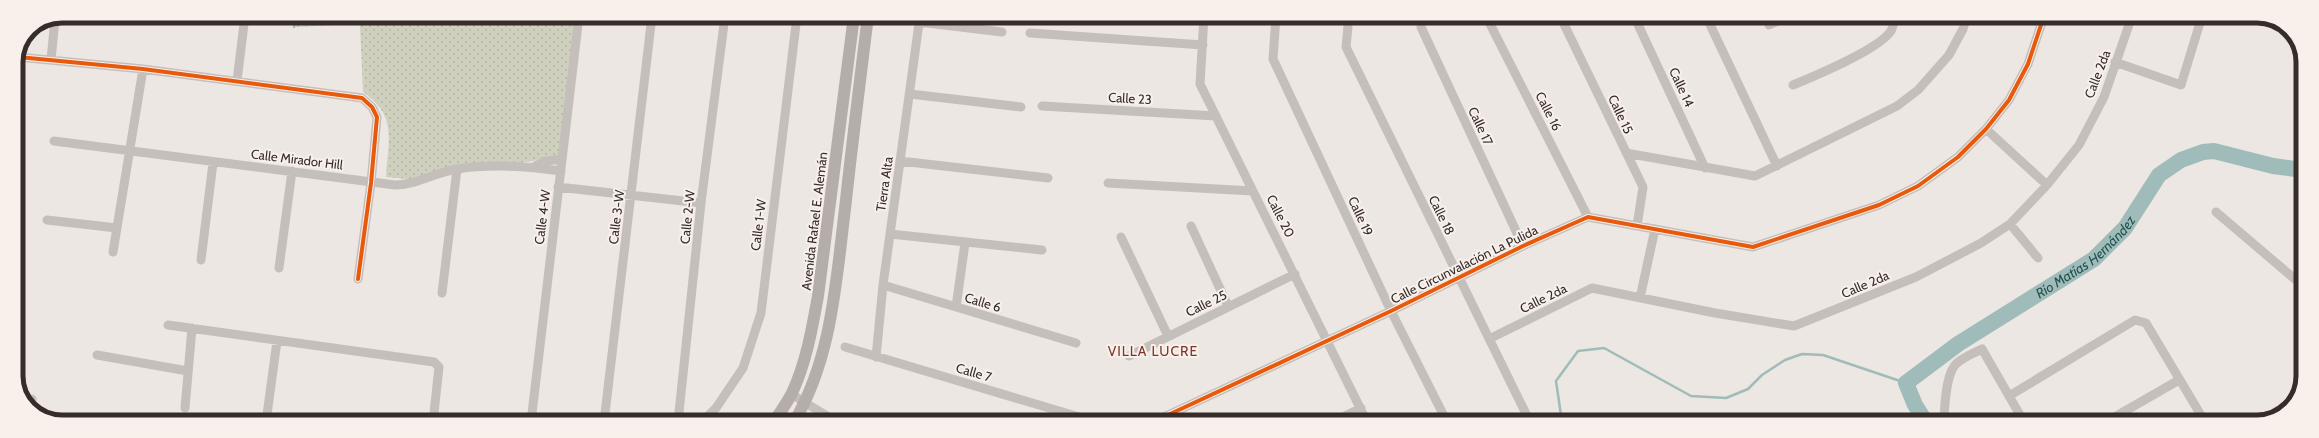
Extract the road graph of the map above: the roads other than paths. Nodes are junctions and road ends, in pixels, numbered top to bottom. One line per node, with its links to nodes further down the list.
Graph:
1 (244, 23): 33 (street)
2 (578, 23): 43 (street, Calle 4-W)
3 (651, 23): 58 (street, Calle 3-W)
4 (724, 23): 59 (street, Calle 2-W)
5 (796, 23): 110 (street, Calle 1-W)
6 (853, 23): 100 (main road, Avenida Rafael E. Alemán)
7 (867, 23): 102 (main road)
8 (919, 23): 35 (street, Tierra Alta)
9 (945, 23): 26 (street)
10 (1204, 23): 28 (street, Calle 20)
11 (1276, 23): 86 (street, Calle 19)
12 (1348, 23): 78 (street, Calle 18)
13 (1421, 23): 71 (street, Calle 17)
14 (1490, 23): 61 (street, Calle 16)
15 (1563, 23): 42 (street, Calle 15)
16 (1637, 23): 48 (street, Calle 14)
17 (1709, 23): 47 (street)
18 (1773, 23): 25 (street)
19 (1894, 23): 34 (street)
20 (1964, 23): 47 (street)
21 (2042, 23): 39 (street)
22 (2129, 23): 31 (street, Calle 2da)
23 (2200, 23): 31 (street)
24 (55, 24): 30 (street)
25 (1769, 25)
26 (1002, 32)
27 (1030, 33): 28 (street)
28 (1203, 45): 38 (street, Calle 20)
29 (24, 58): 30 (street)
30 (51, 60): 32 (street)
31 (2115, 62): 55 (street, Calle 2da)
32 (143, 69): 33 (street); 41 (street)
33 (237, 81): 53 (street)
34 (1793, 85)
35 (910, 94): 37 (street); 44 (street, Tierra Alta)
36 (1042, 106): 38 (street, Calle 23)
37 (1021, 107)
38 (1216, 116): 57 (street, Calle 20)
39 (1986, 129): 55 (street); 67 (street)
40 (54, 141): 41 (street, Calle Mirador Hill)
41 (132, 150): 45 (street, Calle Mirador Hill); 66 (street)
42 (1626, 153): 48 (street); 65 (street, Calle 15)
43 (562, 159): 46 (street, Calle Mirador Hill); 51 (street, Calle 4-W)
44 (900, 161): 52 (street); 68 (street, Tierra Alta)
45 (213, 162): 50 (street, Calle Mirador Hill); 75 (street)
46 (535, 166): 49 (street, Calle Mirador Hill); 51 (street, Calle Mirador Hill)
47 (1777, 166): 48 (street)
48 (1706, 168)
49 (457, 169): 53 (street, Calle Mirador Hill); 82 (street)
50 (292, 171): 53 (street, Calle Mirador Hill); 76 (street)
51 (561, 171): 56 (street, Calle 4-W)
52 (1048, 178)
53 (371, 182): 79 (street)
54 (1108, 183): 57 (street)
55 (2047, 185): 63 (street, Calle 2da)
56 (558, 187): 58 (street); 107 (street, Calle 4-W)
57 (1253, 190): 77 (street, Calle 20)
58 (632, 195): 59 (street); 108 (street, Calle 3-W)
59 (701, 203): 109 (street, Calle 2-W)
60 (2216, 212): 80 (street)
61 (1588, 217): 65 (street); 71 (street, Calle Circunvalación La Pulida)
62 (47, 220): 66 (street)
63 (2010, 224): 74 (street); 83 (street, Calle 2da)
64 (1191, 226): 84 (street)
65 (1637, 226): 67 (street)
66 (117, 228): 73 (street)
67 (1655, 229): 83 (street)
68 (890, 234): 70 (street); 81 (street, Tierra Alta)
69 (1121, 237): 89 (street)
70 (965, 243): 72 (street); 85 (street)
71 (1523, 246): 78 (street, Calle Circunvalación La Pulida)
72 (1042, 250)
73 (113, 252)
74 (2038, 258)
75 (201, 260)
76 (279, 268)
77 (1295, 274): 84 (street, Calle 25); 92 (street, Calle 20)
78 (1458, 278): 86 (street, Calle Circunvalación La Pulida); 90 (street, Calle 18)
79 (358, 279)
80 (2296, 279)
81 (883, 285): 85 (street, Calle 6); 96 (street, Tierra Alta)
82 (442, 293)
83 (1640, 298): 90 (street, Calle 2da)
84 (1228, 306): 89 (street, Calle 25)
85 (956, 307): 93 (street, Calle 6)
86 (1391, 311): 92 (street, Calle Circunvalación La Pulida); 118 (street, Calle 19)
87 (168, 326): 88 (street)
88 (192, 328): 91 (street); 98 (street)
89 (1168, 336): 97 (street, Calle 25)
90 (1489, 339): 119 (street, Calle 18)
91 (277, 341): 105 (street); 106 (street)
92 (1328, 341): 104 (street, Calle 20); 115 (street, Calle Circunvalación La Pulida)
93 (1076, 343)
94 (845, 347): 96 (street, Calle 7)
95 (97, 355): 98 (street)
96 (876, 356): 114 (street, Calle 7)
97 (1129, 356)
98 (188, 372): 103 (street)
99 (2179, 380): 101 (street); 122 (street); 123 (street)
100 (791, 394): 102 (street); 111 (main road, Avenida Rafael E. Alemán)
101 (2009, 396): 120 (street); 121 (street)
102 (805, 403): 112 (main road); 113 (street)
103 (185, 408)
104 (1361, 408): 116 (street); 117 (street, Calle 20)
105 (267, 415)
106 (434, 415)
107 (533, 415)
108 (605, 415)
109 (679, 415)
110 (709, 415)
111 (778, 415)
112 (798, 415)
113 (825, 415)
114 (1073, 415)
115 (1168, 415)
116 (1347, 415)
117 (1364, 415)
118 (1443, 415)
119 (1527, 415)
120 (1944, 415)
121 (2020, 415)
122 (2118, 415)
123 (2201, 415)

